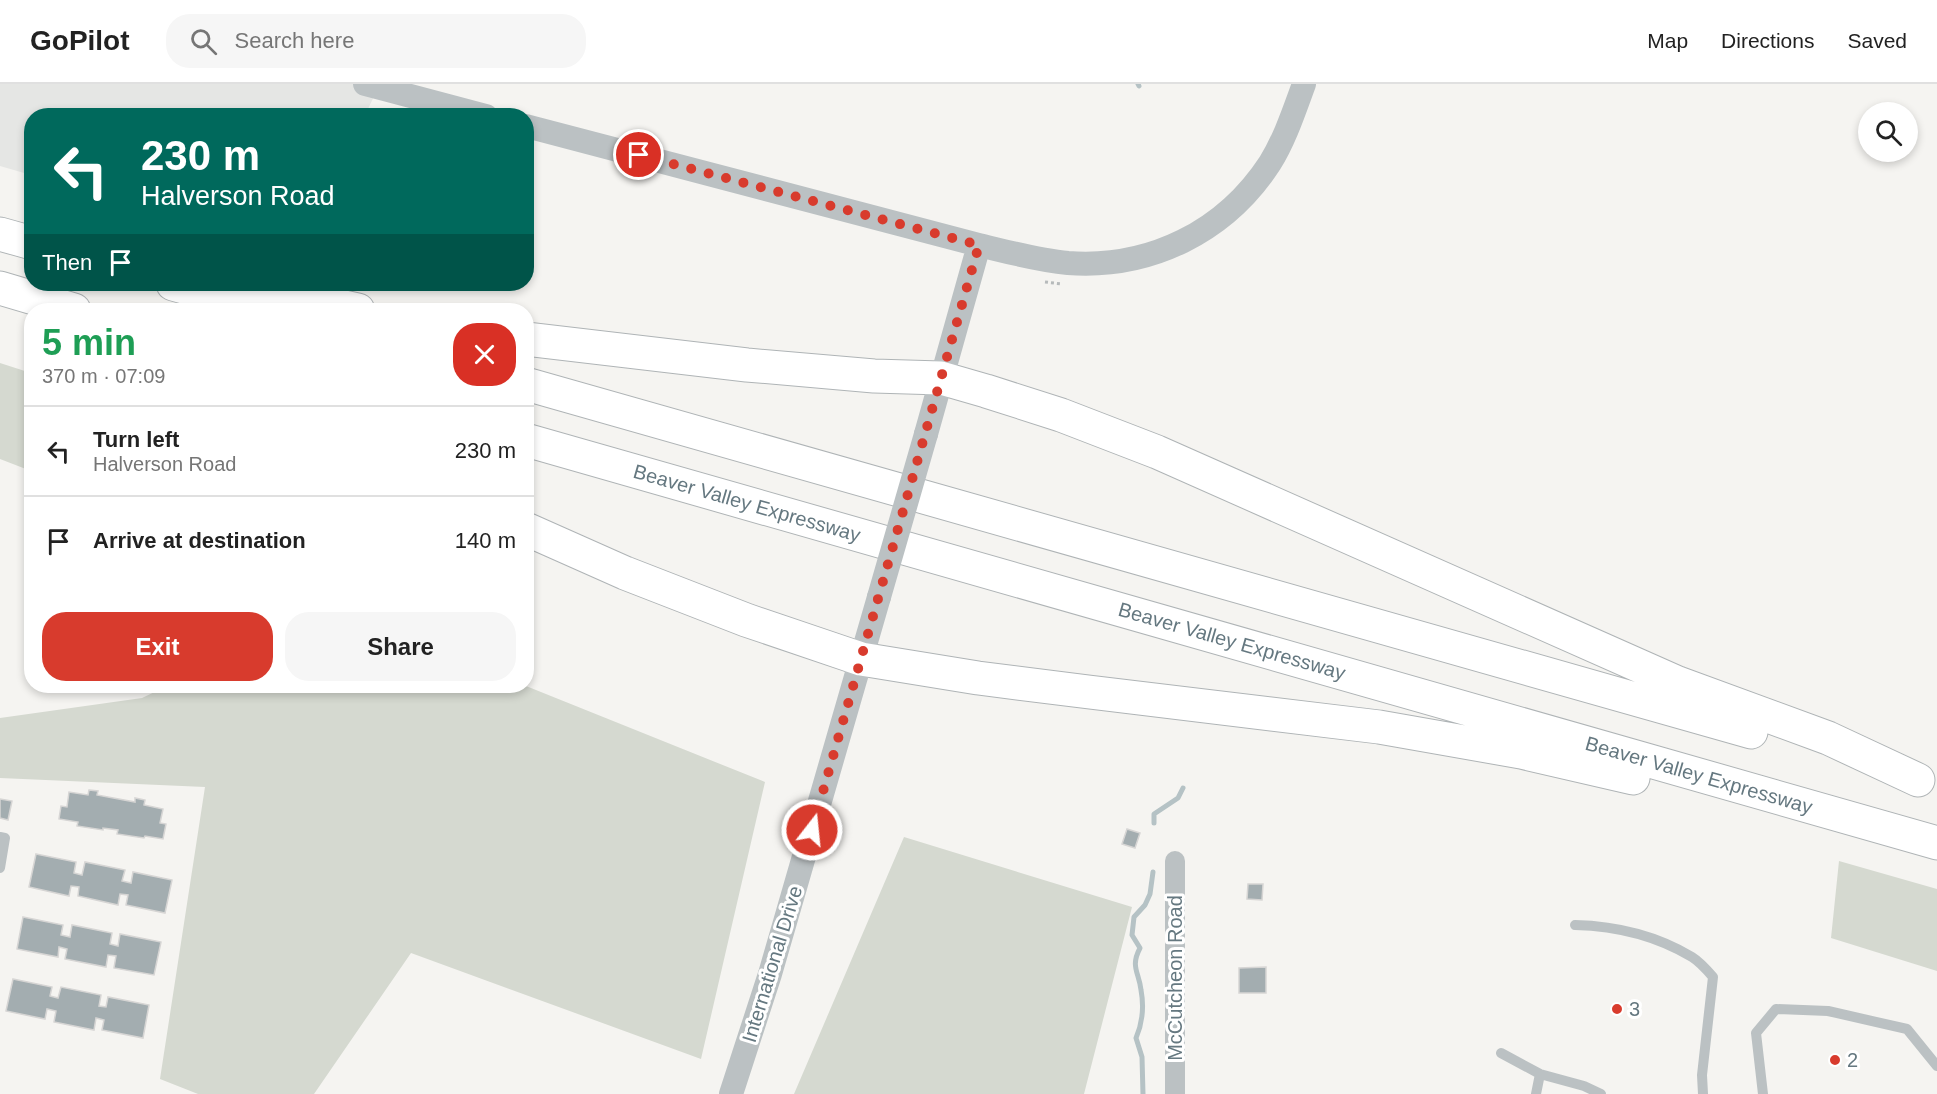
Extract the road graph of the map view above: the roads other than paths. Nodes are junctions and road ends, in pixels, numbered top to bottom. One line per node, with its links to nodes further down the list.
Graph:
1 (1304, 84): 9 (street)
2 (375, 85): 3 (street)
3 (457, 108)
4 (534, 128): 9 (street)
5 (0, 225): 6 (highway)
6 (24, 230)
7 (0, 234): 8 (highway)
8 (24, 241)
9 (979, 245): 19 (street, International Drive)
10 (0, 288): 14 (highway)
11 (199, 291): 15 (highway)
12 (273, 291): 16 (highway)
13 (0, 302): 17 (highway)
14 (50, 303)
15 (243, 303)
16 (327, 303)
17 (24, 311)
18 (534, 340): 19 (highway)
19 (941, 378): 23 (street, International Drive, bridge); 24 (highway)
20 (534, 386): 24 (highway)
21 (534, 442): 26 (highway, Beaver Valley Expressway)
22 (534, 533): 23 (highway)
23 (861, 659): 27 (highway); 34 (street, International Drive)
24 (1928, 783)
25 (0, 837): 29 (lane)
26 (1937, 843)
27 (1937, 850)
28 (1175, 861): 35 (street, McCutcheon Road)
29 (0, 868)
30 (1575, 925): 38 (lane)
31 (1501, 1053): 33 (lane)
32 (1937, 1066): 39 (lane)
33 (1540, 1074): 36 (lane); 37 (lane)
34 (731, 1094)
35 (1175, 1094)
36 (1536, 1094)
37 (1601, 1094)
38 (1703, 1094)
39 (1763, 1094)

